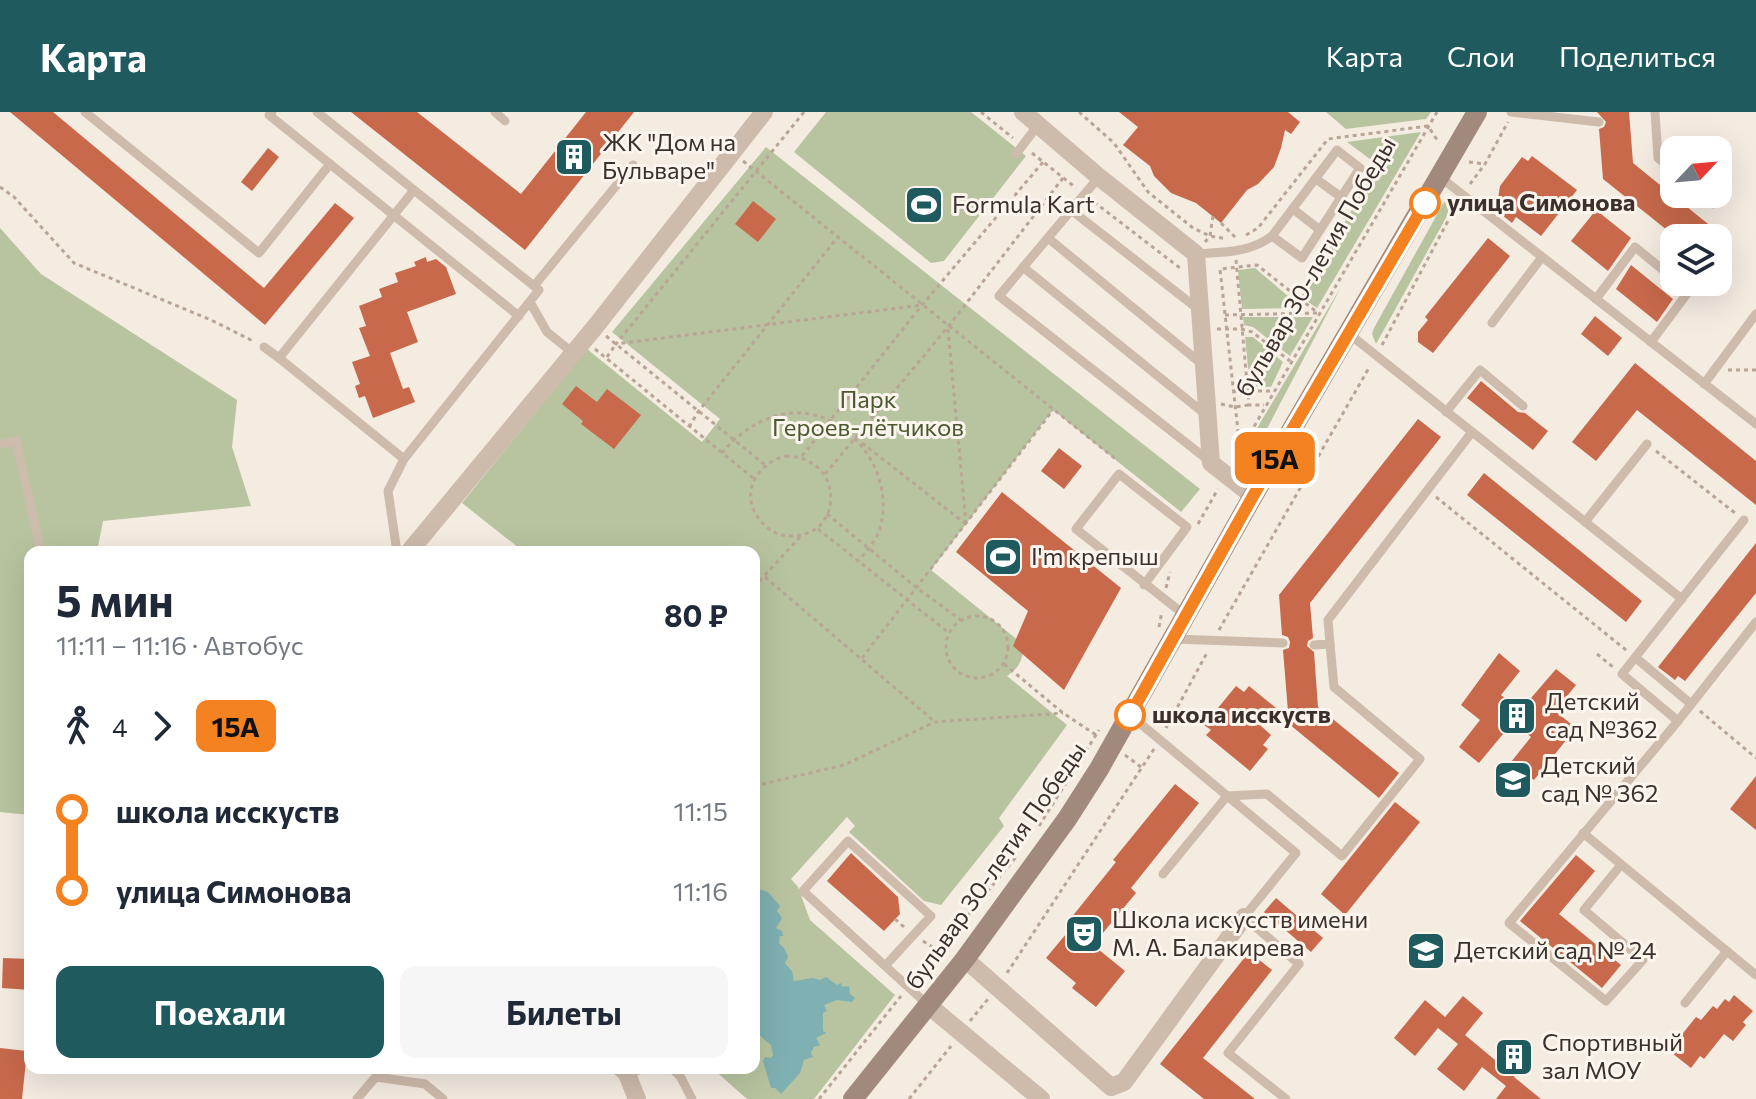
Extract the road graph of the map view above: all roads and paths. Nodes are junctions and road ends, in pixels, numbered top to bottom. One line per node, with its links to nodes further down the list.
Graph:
1 (85, 112): 23 (lane)
2 (272, 112): 23 (lane)
3 (317, 112): 32 (lane)
4 (495, 112): 13 (lane)
5 (764, 112): 18 (street)
6 (804, 112): 26 (path)
7 (1023, 112): 15 (street)
8 (1079, 112): 42 (path)
9 (1437, 112): 16 (path, бульвар 30-летия Победы)
10 (1477, 112): 28 (main road, бульвар 30-летия Победы)
11 (1512, 112): 14 (lane); 24 (path)
12 (1655, 112): 20 (lane)
13 (505, 121)
14 (1599, 122)
15 (1038, 125): 19 (lane); 27 (street)
16 (1428, 126): 17 (path); 45 (path); 58 (path, бульвар 30-летия Победы)
17 (1439, 145)
18 (730, 152): 26 (path); 69 (street)
19 (1016, 154)
20 (1660, 160)
21 (1466, 161): 24 (path)
22 (1043, 162): 56 (path)
23 (330, 164): 37 (lane)
24 (1485, 164): 33 (path)
25 (633, 165): 52 (lane)
26 (757, 171): 41 (path); 71 (path)
27 (1099, 177): 36 (lane); 47 (street)
28 (1440, 177): 33 (lane); 68 (main road, бульвар 30-летия Победы)
29 (1063, 178): 65 (path)
30 (1316, 179): 34 (lane); 34 (lane); 35 (lane)
31 (0, 187): 72 (path)
32 (414, 190): 37 (lane); 52 (lane)
33 (1462, 195): 48 (lane); 73 (path)
34 (1341, 197): 40 (lane)
35 (1293, 209): 40 (lane); 43 (lane)
36 (1071, 210): 44 (lane); 62 (lane)
37 (393, 215): 61 (lane); 74 (lane)
38 (1213, 216): 42 (path)
39 (1221, 223): 45 (path)
40 (1320, 230): 43 (lane)
41 (838, 236): 56 (path); 64 (path)
42 (1210, 236): 45 (path); 47 (path)
43 (1272, 236): 46 (lane)
44 (1048, 238): 49 (lane); 77 (lane)
45 (1236, 239)
46 (1237, 251): 47 (lane); 50 (path)
47 (1196, 254): 62 (street)
48 (1542, 257): 54 (lane); 63 (lane)
49 (1023, 267): 89 (lane); 103 (lane)
50 (1235, 267): 57 (path); 58 (path); 60 (path)
51 (1660, 267): 54 (lane)
52 (534, 286): 55 (lane)
53 (1685, 296): 70 (lane)
54 (1596, 299): 70 (lane)
55 (530, 302): 61 (lane); 69 (lane)
56 (922, 305): 64 (path); 65 (path); 92 (path)
57 (1240, 313): 58 (path); 60 (path); 66 (path)
58 (1318, 313): 76 (path, бульвар 30-летия Победы)
59 (1756, 314): 78 (lane)
60 (1225, 315): 67 (path)
61 (519, 316): 102 (lane)
62 (1201, 320): 67 (path); 77 (street)
63 (1492, 323)
64 (768, 326): 71 (path); 90 (path)
65 (948, 327): 88 (path); 96 (path); 114 (path)
66 (1241, 329): 67 (path); 76 (path); 81 (path)
67 (1227, 330): 82 (path)
68 (1348, 333): 73 (lane); 109 (main road, бульвар 30-летия Победы)
69 (584, 340): 71 (path); 75 (path); 120 (street)
70 (1651, 342): 80 (lane)
71 (616, 344): 75 (path); 90 (path)
72 (264, 347): 74 (lane)
73 (1376, 356): 91 (lane); 134 (path)
74 (279, 358): 102 (lane)
75 (606, 358): 94 (path)
76 (1290, 361): 83 (path, бульвар 30-летия Победы)
77 (1204, 366): 89 (street)
78 (1714, 370): 79 (path); 80 (lane)
79 (1756, 370)
80 (1704, 384): 93 (lane)
81 (1247, 389): 82 (path); 83 (path); 84 (path)
82 (1234, 391): 87 (path)
83 (1274, 391): 85 (path, бульвар 30-летия Победы)
84 (1249, 405): 85 (path); 87 (path)
85 (1266, 405): 87 (path, бульвар 30-летия Победы)
86 (1523, 406): 91 (lane)
87 (1235, 407): 89 (path)
88 (1053, 409): 105 (path); 114 (path)
89 (1207, 409): 103 (street)
90 (698, 412): 94 (path); 97 (path)
91 (1446, 412): 95 (lane)
92 (831, 422): 96 (path); 97 (path); 101 (path)
93 (1756, 424)
94 (689, 427): 100 (path)
95 (1472, 432): 108 (lane); 113 (lane)
96 (857, 439): 106 (path); 114 (path); 121 (path)
97 (733, 440): 100 (path); 104 (path)
98 (0, 444): 118 (lane)
99 (1647, 444): 112 (path); 113 (lane)
100 (722, 453): 107 (path)
101 (802, 456): 104 (path); 106 (path)
102 (404, 459): 119 (lane)
103 (1211, 463): 109 (street)
104 (765, 465): 107 (path)
105 (1123, 465)
106 (825, 474): 110 (path)
107 (753, 478): 117 (path)
108 (1429, 491): 136 (lane); 140 (path)
109 (1253, 496): 129 (main road, бульвар 30-летия Победы)
110 (827, 514): 116 (path); 121 (path)
111 (1189, 518): 115 (path)
112 (1744, 520): 127 (lane)
113 (1585, 522): 127 (lane)
114 (966, 524): 126 (path)
115 (1197, 525)
116 (818, 529): 117 (path); 122 (path)
117 (801, 535): 123 (path)
118 (40, 546)
119 (396, 546)
120 (414, 546)
121 (868, 549): 122 (path); 126 (path)
122 (858, 561): 128 (path)
123 (765, 577): 124 (path); 139 (path)
124 (760, 582)
125 (1144, 585): 125 (lane); 129 (lane)
126 (917, 588): 128 (path); 130 (path)
127 (1682, 599): 140 (lane)
128 (908, 601): 132 (path); 139 (path)
129 (1186, 616): 133 (main road, бульвар 30-летия Победы)
130 (961, 620): 132 (path); 141 (path)
131 (1756, 622): 143 (lane)
132 (949, 633): 141 (path)
133 (1173, 639): 134 (lane); 145 (main road, бульвар 30-летия Победы)
134 (1214, 639): 135 (lane); 148 (path)
135 (1283, 643)
136 (1330, 644): 137 (lane); 151 (lane)
137 (1314, 645)
138 (1597, 654): 142 (path)
139 (862, 658): 147 (path)
140 (1636, 658): 142 (lane); 143 (lane)
141 (1004, 664): 144 (path)
142 (1622, 674): 146 (lane)
143 (1691, 704): 146 (lane); 149 (path)
144 (1063, 713): 147 (path); 152 (path)
145 (1130, 715): 148 (lane); 159 (main road, бульвар 30-летия Победы)
146 (1678, 721): 153 (lane)
147 (935, 722): 150 (path)
148 (1160, 740): 151 (lane); 163 (path)
149 (1756, 758)
150 (760, 785)
151 (1227, 796): 156 (lane); 157 (lane)
152 (1037, 829)
153 (1583, 833): 155 (lane); 155 (lane)
154 (1018, 854): 162 (path)
155 (1620, 866): 158 (lane)
156 (1163, 874)
157 (1244, 917): 163 (street); 179 (lane)
158 (1727, 951): 161 (lane); 164 (lane)
159 (965, 959): 163 (street); 165 (main road, бульвар 30-летия Победы)
160 (885, 966): 160 (lane); 162 (lane)
161 (1756, 975)
162 (908, 987): 165 (lane); 175 (path)
163 (998, 987): 166 (path)
164 (1685, 1003)
165 (928, 1005): 166 (street); 176 (main road, бульвар 30-летия Победы)
166 (960, 1033): 177 (path); 178 (street)
167 (376, 1074): 171 (lane)
168 (386, 1074): 172 (lane)
169 (632, 1074): 173 (street)
170 (678, 1074): 174 (lane)
171 (357, 1099)
172 (443, 1099)
173 (637, 1099)
174 (692, 1099)
175 (819, 1099)
176 (853, 1099)
177 (909, 1099)
178 (1041, 1099)
179 (1286, 1099)

